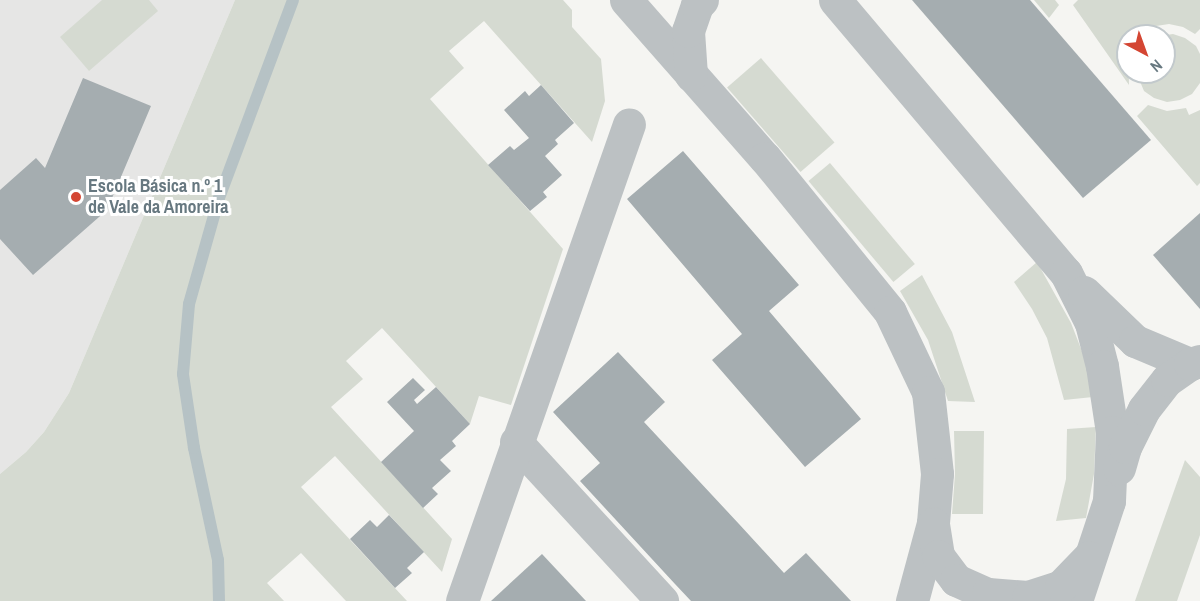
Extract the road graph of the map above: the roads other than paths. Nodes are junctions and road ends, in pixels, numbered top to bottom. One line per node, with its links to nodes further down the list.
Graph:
1 (626, 0): 4 (street)
2 (702, 0): 4 (street)
3 (835, 0): 6 (street)
4 (691, 75): 10 (street)
5 (629, 124): 8 (street)
6 (1066, 273): 7 (street); 9 (street)
7 (1195, 363): 9 (street)
8 (516, 441): 12 (street); 13 (street)
9 (1109, 501): 11 (street)
10 (933, 523): 11 (street); 14 (street)
11 (1093, 553): 15 (street)
12 (462, 601)
13 (662, 601)
14 (912, 601)
15 (1076, 601)

